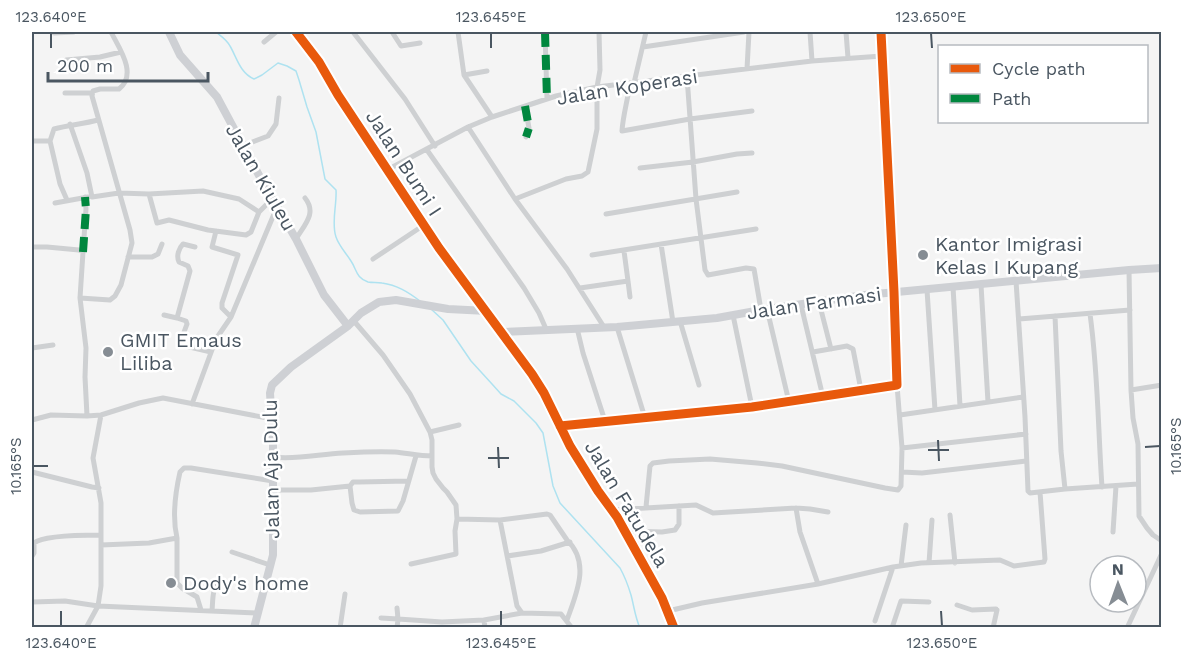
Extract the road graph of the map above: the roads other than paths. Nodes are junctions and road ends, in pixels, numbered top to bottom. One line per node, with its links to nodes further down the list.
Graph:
1 (74, 32): 17 (street)
2 (111, 32): 21 (street)
3 (169, 32): 46 (street, Jalan Kiuleu)
4 (276, 32): 18 (street)
5 (296, 32): 52 (street, Jalan Bumi I)
6 (353, 32): 47 (street)
7 (392, 32): 19 (street)
8 (458, 32): 28 (street)
9 (545, 32): 35 (street)
10 (599, 32): 31 (street)
11 (646, 32): 20 (street)
12 (744, 32): 20 (street)
13 (749, 32): 26 (street)
14 (810, 32): 25 (street)
15 (846, 32): 23 (street)
16 (881, 32): 22 (street)
17 (54, 33)
18 (264, 42)
19 (420, 43)
20 (643, 47): 30 (street)
21 (121, 52): 24 (street); 33 (street)
22 (882, 56): 23 (street, Jalan Koperasi); 89 (street)
23 (848, 58): 25 (street, Jalan Koperasi)
24 (66, 60)
25 (812, 61): 26 (street, Jalan Koperasi)
26 (747, 69): 29 (street, Jalan Koperasi)
27 (487, 70): 28 (street)
28 (464, 75): 38 (street)
29 (687, 77): 30 (street, Jalan Koperasi); 39 (street)
30 (632, 83): 31 (street, Jalan Koperasi); 39 (street)
31 (597, 87): 35 (street, Jalan Koperasi); 61 (street)
32 (65, 93): 33 (street)
33 (92, 93): 40 (street)
34 (279, 98): 46 (street)
35 (547, 99): 36 (street, Jalan Koperasi)
36 (525, 106): 38 (street, Jalan Koperasi); 43 (street)
37 (752, 111): 39 (street)
38 (492, 117): 42 (street, Jalan Koperasi)
39 (690, 119): 50 (street)
40 (98, 120): 41 (street); 54 (street)
41 (70, 124): 45 (street); 57 (street)
42 (468, 127): 47 (street, Jalan Koperasi); 61 (street)
43 (526, 137)
44 (32, 141): 45 (street)
45 (50, 141): 62 (street)
46 (242, 146): 58 (street, Jalan Kiuleu)
47 (435, 146): 48 (street, Jalan Koperasi)
48 (427, 150): 52 (street, Jalan Koperasi); 109 (street)
49 (752, 153): 50 (street)
50 (693, 162): 51 (street); 60 (street)
51 (640, 168)
52 (387, 170): 67 (street, Jalan Bumi I)
53 (737, 192): 60 (street)
54 (119, 193): 55 (street); 57 (street); 79 (street)
55 (149, 194): 65 (street); 69 (street)
56 (85, 197): 57 (street); 62 (street); 77 (street)
57 (92, 197)
58 (273, 198): 64 (street, Jalan Kiuleu); 65 (street)
59 (305, 198): 70 (street)
60 (696, 198): 66 (street); 71 (street)
61 (515, 199): 87 (street)
62 (67, 200): 63 (street)
63 (55, 203)
64 (278, 208): 70 (street, Jalan Kiuleu); 101 (street)
65 (259, 212): 69 (street)
66 (606, 214)
67 (424, 225): 80 (street); 96 (street, Jalan Bumi I)
68 (756, 229): 71 (street)
69 (216, 231): 101 (street)
70 (296, 238): 105 (street, Jalan Kiuleu)
71 (700, 238): 73 (street); 94 (street)
72 (162, 244): 79 (street)
73 (661, 244): 76 (street); 104 (street)
74 (195, 246): 102 (street)
75 (32, 247): 77 (street)
76 (624, 251): 78 (street); 83 (street)
77 (83, 252): 91 (street)
78 (591, 255)
79 (128, 257): 91 (street)
80 (373, 260)
81 (1161, 268): 82 (street, Jalan Farmasi)
82 (1129, 270): 84 (street, Jalan Farmasi); 95 (street)
83 (628, 281): 87 (street); 90 (street)
84 (1016, 281): 85 (street, Jalan Farmasi); 103 (street)
85 (981, 285): 86 (street, Jalan Farmasi); 124 (street)
86 (953, 287): 88 (street, Jalan Farmasi); 126 (street)
87 (580, 288): 106 (street)
88 (927, 290): 89 (street, Jalan Farmasi); 128 (street)
89 (894, 292): 92 (street, Jalan Farmasi); 117 (street)
90 (630, 297)
91 (80, 298): 131 (street)
92 (819, 302): 93 (street, Jalan Farmasi); 113 (street)
93 (801, 304): 94 (street, Jalan Farmasi); 115 (street)
94 (764, 310): 99 (street, Jalan Farmasi); 123 (street)
95 (1130, 310): 97 (street); 120 (street)
96 (487, 311): 105 (street, Jalan Aja Dulu); 110 (street, Jalan Fatudela)
97 (1090, 314): 100 (street); 152 (street)
98 (165, 315): 102 (street)
99 (733, 315): 104 (street, Jalan Farmasi); 127 (street)
100 (1055, 316): 103 (street); 154 (street)
101 (231, 317): 114 (street)
102 (177, 318): 114 (street)
103 (1019, 319): 122 (street)
104 (676, 321): 107 (street, Jalan Farmasi); 116 (street)
105 (351, 323): 133 (street, Jalan Aja Dulu); 138 (street)
106 (604, 327): 107 (street, Jalan Farmasi); 108 (street, Jalan Farmasi)
107 (617, 327): 132 (street)
108 (578, 328): 109 (street, Jalan Farmasi); 135 (street)
109 (546, 329): 110 (street, Jalan Farmasi)
110 (502, 332): 137 (street, Jalan Fatudela)
111 (53, 345): 112 (street)
112 (32, 348)
113 (831, 349): 115 (street); 119 (street)
114 (211, 352): 125 (street)
115 (813, 352): 121 (street)
116 (699, 385)
117 (897, 385): 119 (street); 130 (street)
118 (1161, 385): 120 (street)
119 (861, 390): 121 (street)
120 (1131, 390): 149 (street)
121 (823, 397): 123 (street)
122 (1023, 397): 124 (street); 139 (street)
123 (789, 402): 127 (street)
124 (988, 402): 126 (street)
125 (192, 404): 129 (street); 133 (street)
126 (960, 405): 128 (street)
127 (752, 407): 132 (street)
128 (935, 410): 130 (street)
129 (101, 415): 131 (street); 153 (street)
130 (900, 415): 140 (street)
131 (87, 416): 134 (street)
132 (645, 417): 135 (street)
133 (272, 419): 143 (street, Jalan Aja Dulu)
134 (32, 420)
135 (606, 421): 137 (street)
136 (459, 425): 138 (street)
137 (560, 426): 160 (street, Jalan Fatudela)
138 (430, 432): 142 (street)
139 (1026, 434): 140 (street); 144 (street)
140 (902, 448): 146 (street)
141 (416, 456): 142 (street); 143 (street); 148 (street)
142 (432, 456): 163 (street)
143 (273, 457): 147 (street, Jalan Aja Dulu)
144 (1026, 461): 146 (street); 156 (street)
145 (32, 472): 153 (street)
146 (902, 472): 158 (street)
147 (273, 481): 155 (street, Jalan Aja Dulu); 170 (street)
148 (408, 481): 150 (street); 150 (street)
149 (1138, 484): 151 (street); 171 (street)
150 (350, 486): 155 (street)
151 (1116, 486): 152 (street); 168 (street)
152 (1102, 487): 154 (street)
153 (99, 488): 169 (street)
154 (1065, 489): 156 (street)
155 (274, 490): 181 (street, Jalan Aja Dulu)
156 (1040, 492): 178 (street)
157 (679, 506): 158 (street); 159 (street); 167 (street)
158 (646, 507): 160 (street)
159 (796, 508): 161 (street); 185 (street)
160 (612, 510): 167 (street, Jalan Fatudela)
161 (828, 512)
162 (950, 515): 178 (street)
163 (457, 519): 164 (street); 180 (street)
164 (500, 520): 172 (street); 177 (street)
165 (932, 520): 179 (street)
166 (906, 525): 182 (street)
167 (625, 531): 193 (street, Jalan Fatudela)
168 (1113, 532)
169 (100, 535): 173 (street); 176 (street)
170 (177, 538): 173 (street); 192 (street)
171 (1161, 541)
172 (570, 542): 177 (street); 199 (street)
173 (101, 545): 190 (street)
174 (232, 552): 181 (street)
175 (1161, 553): 210 (street)
176 (32, 556)
177 (507, 556): 196 (street)
178 (955, 562): 179 (street)
179 (929, 563): 182 (street)
180 (411, 564)
181 (270, 565): 195 (street, Jalan Aja Dulu)
182 (901, 566): 183 (street)
183 (893, 567): 185 (street); 200 (street)
184 (219, 580): 194 (street)
185 (818, 584): 193 (street)
186 (345, 594): 204 (street)
187 (32, 602): 190 (street)
188 (929, 602): 208 (street)
189 (957, 605): 209 (street)
190 (98, 606): 192 (street); 202 (street)
191 (397, 608): 198 (street)
192 (201, 610): 194 (street)
193 (668, 610): 207 (street, Jalan Fatudela)
194 (212, 611): 195 (street)
195 (257, 613): 203 (street, Jalan Aja Dulu)
196 (522, 613): 199 (street); 201 (street)
197 (381, 618): 198 (street)
198 (398, 619): 201 (street); 205 (street)
199 (567, 620): 206 (street)
200 (875, 621)
201 (483, 624)
202 (86, 627)
203 (254, 627)
204 (340, 627)
205 (397, 627)
206 (572, 627)
207 (674, 627)
208 (892, 627)
209 (993, 627)
210 (1127, 627)

